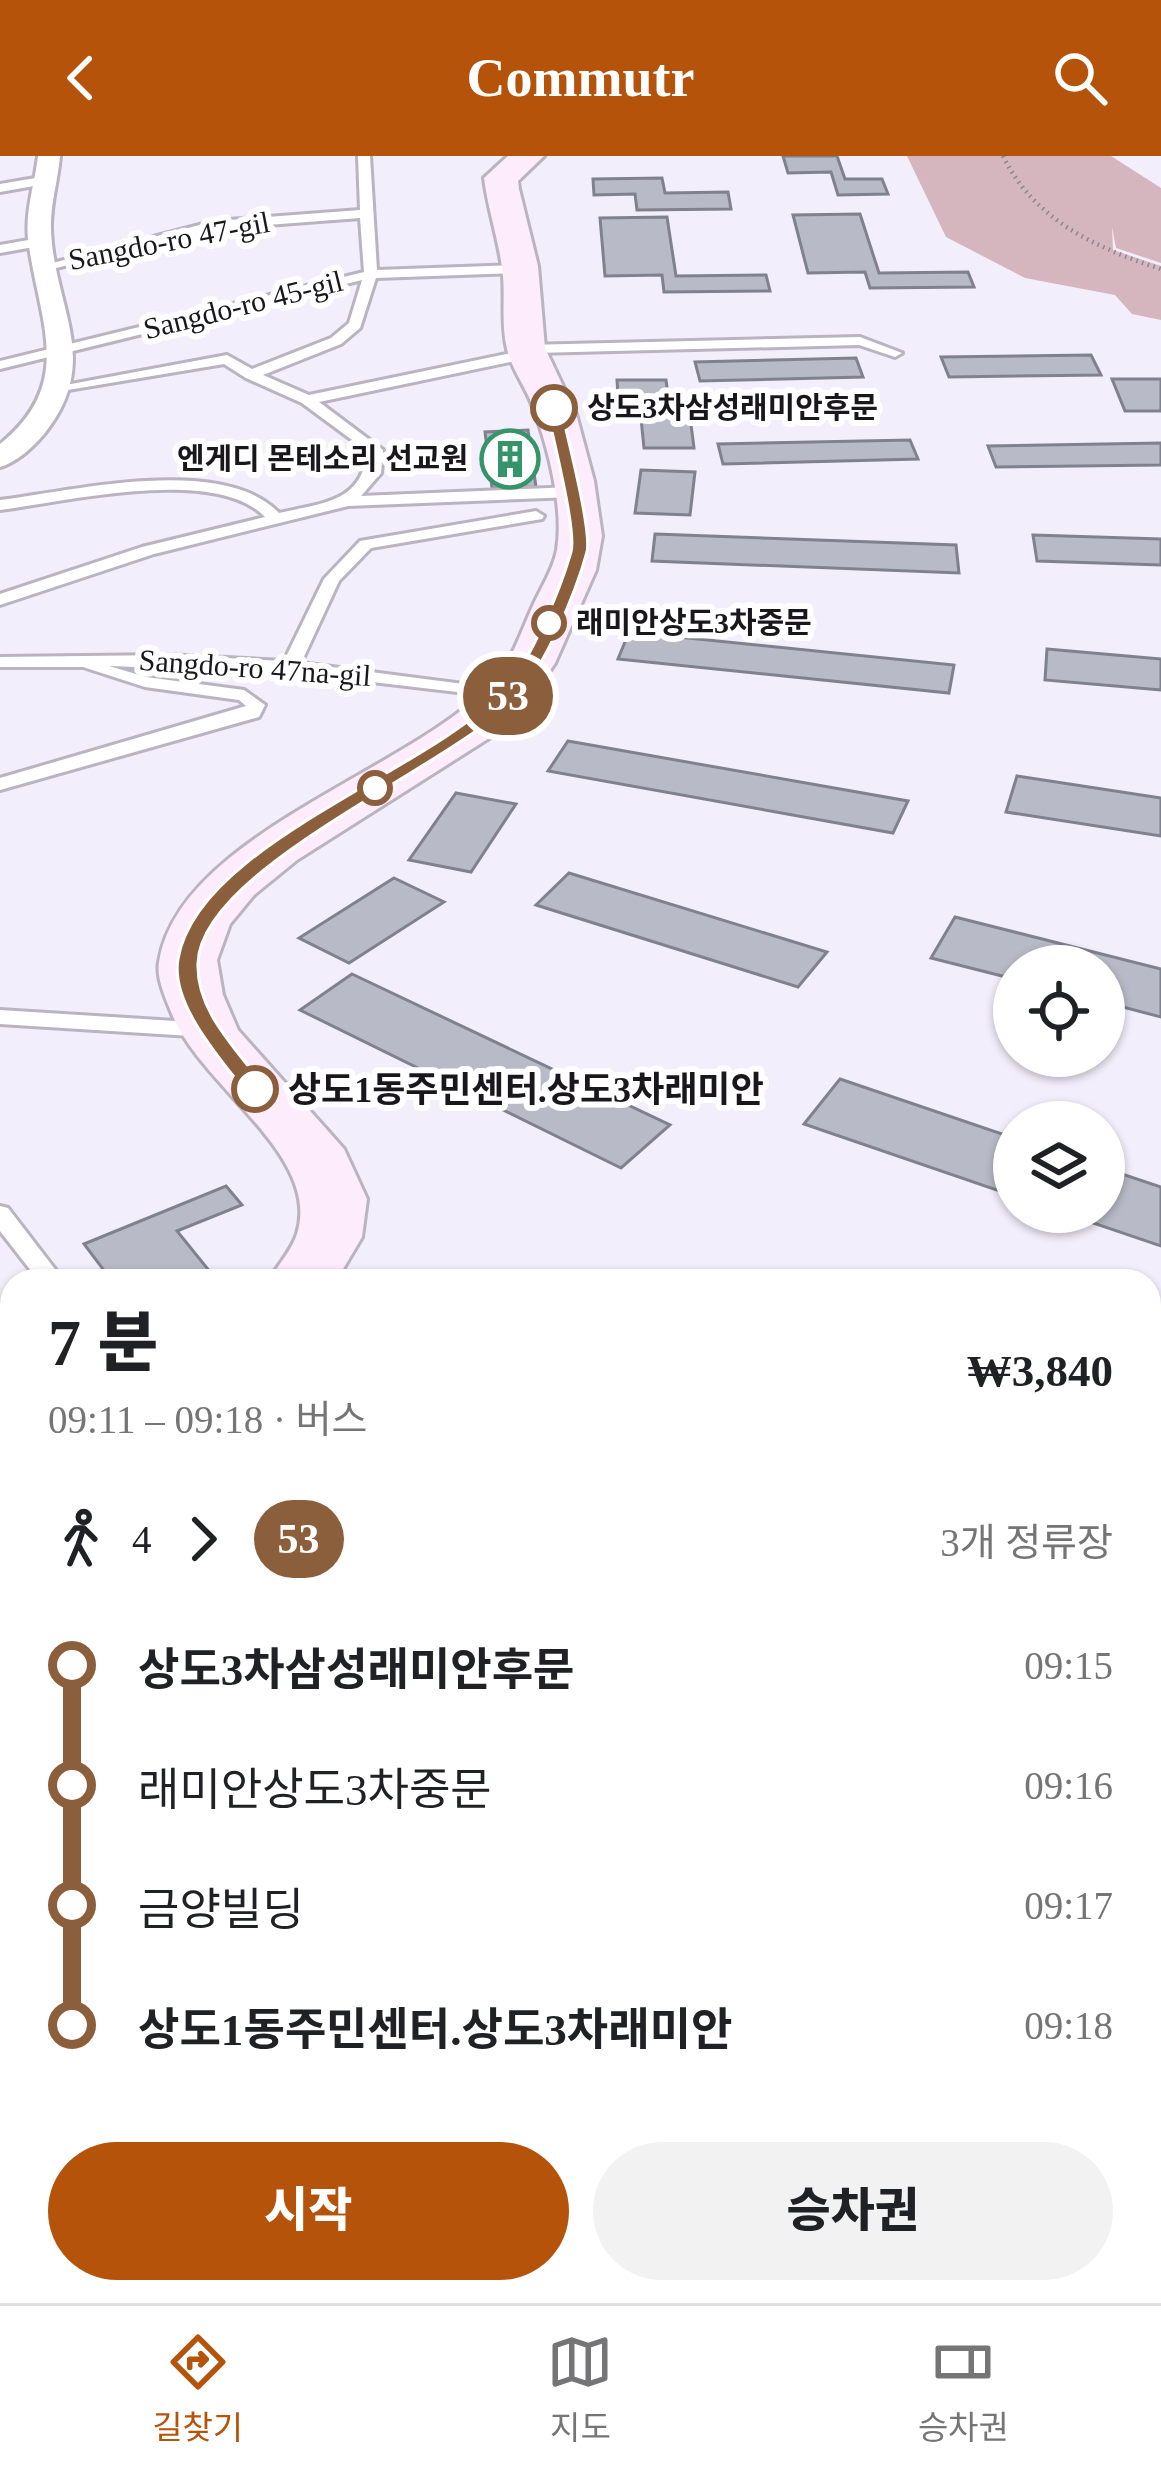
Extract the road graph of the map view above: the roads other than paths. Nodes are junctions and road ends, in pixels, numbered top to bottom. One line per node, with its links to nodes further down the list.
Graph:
1 (364, 156): 5 (lane, Sangdo-ro 45-gil)
2 (528, 156): 8 (street)
3 (48, 168): 4 (lane); 7 (street, Sangdo-ro 47-gil)
4 (0, 188)
5 (363, 214): 7 (lane, Sangdo-ro 47-gil); 9 (lane, Sangdo-ro 45-gil)
6 (0, 249): 7 (lane)
7 (44, 254): 10 (street, Sangdo-ro 47-gil)
8 (520, 269): 9 (lane); 11 (street)
9 (371, 274): 10 (lane, Sangdo-ro 45-gil); 14 (lane)
10 (60, 350): 13 (lane, Sangdo-ro 45-gil); 15 (street, Sangdo-ro 47-gil)
11 (528, 351): 12 (lane); 16 (lane); 19 (street)
12 (895, 353)
13 (0, 365)
14 (251, 375): 15 (lane); 16 (lane)
15 (62, 387): 17 (street)
16 (307, 400): 18 (lane)
17 (0, 458)
18 (348, 501): 19 (lane); 21 (lane)
19 (554, 504): 25 (lane); 26 (street)
20 (0, 506): 21 (lane)
21 (276, 519): 22 (lane)
22 (0, 600)
23 (0, 662): 24 (lane, Sangdo-ro 47na-gil)
24 (84, 664): 25 (lane, Sangdo-ro 47na-gil); 27 (lane)
25 (290, 667): 26 (lane, Sangdo-ro 47na-gil)
26 (510, 694): 29 (street)
27 (0, 784)
28 (0, 1017): 29 (lane)
29 (209, 1030): 32 (street)
30 (0, 1214): 31 (lane)
31 (43, 1269)
32 (316, 1269)

